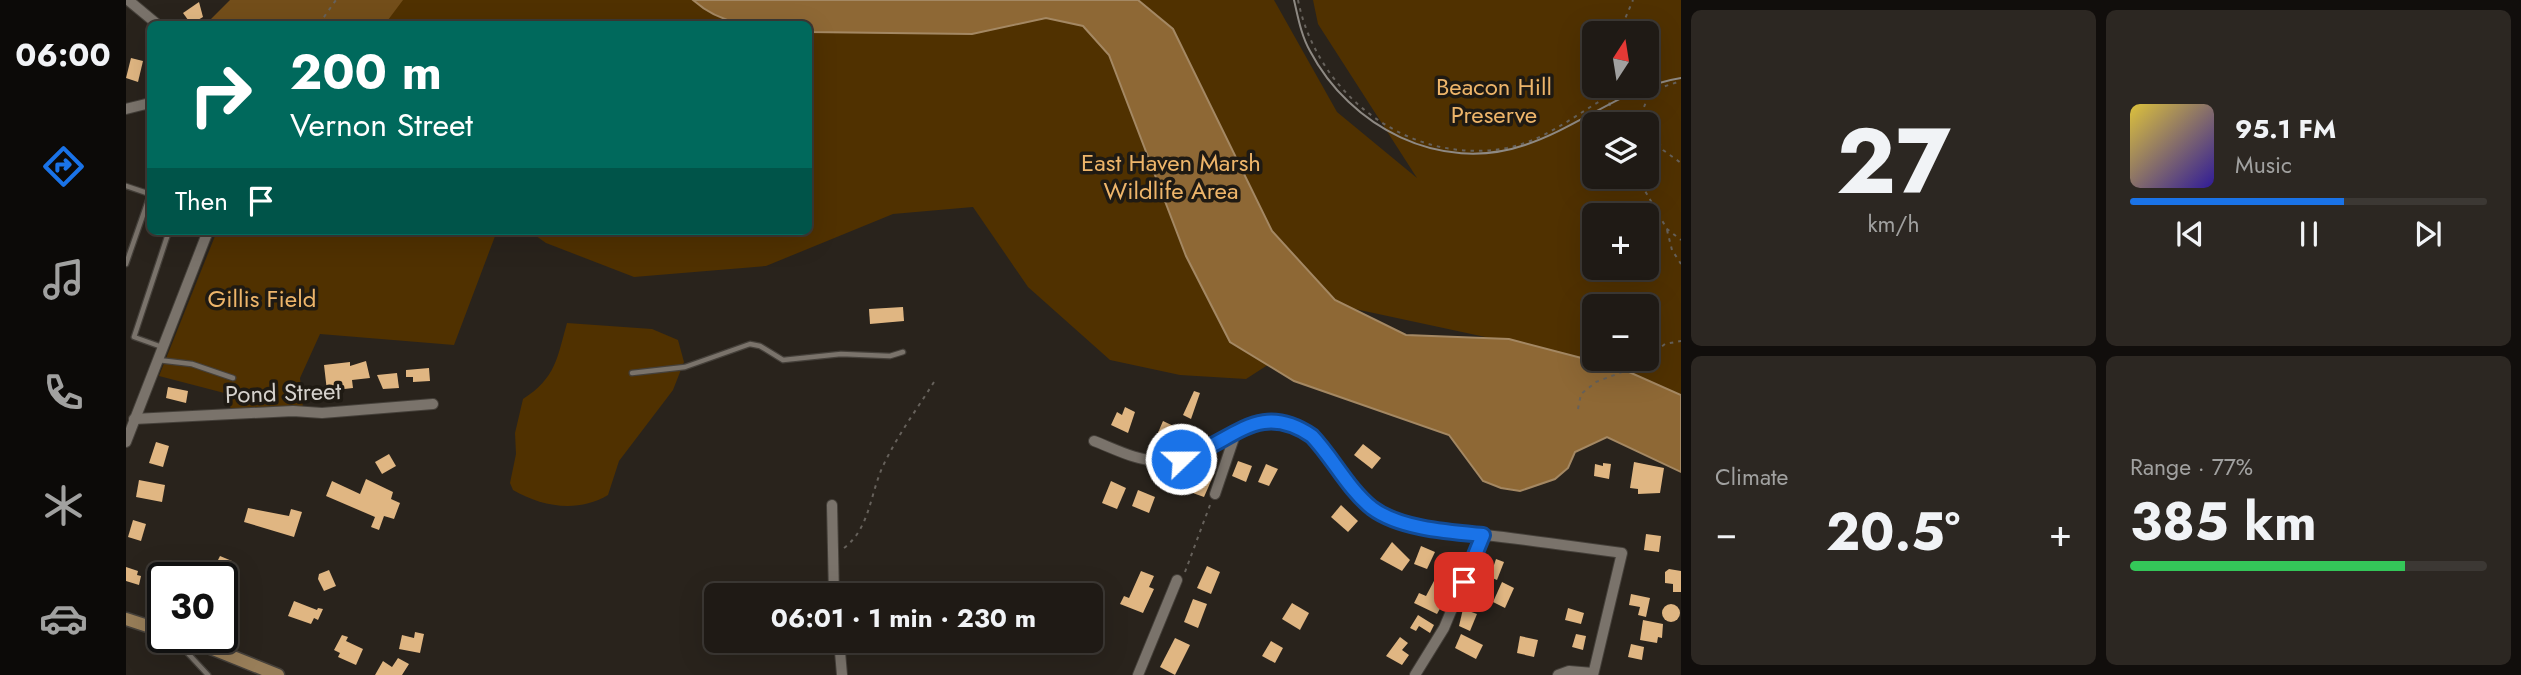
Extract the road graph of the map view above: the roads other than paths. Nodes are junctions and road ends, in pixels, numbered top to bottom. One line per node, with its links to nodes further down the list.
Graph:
1 (128, 0): 2 (street)
2 (153, 21)
3 (147, 104): 4 (street)
4 (126, 109)
5 (126, 186): 6 (lane)
6 (147, 194)
7 (147, 204): 10 (lane)
8 (168, 235): 12 (lane)
9 (206, 235): 13 (street)
10 (126, 264)
11 (126, 335): 12 (lane)
12 (134, 337): 13 (lane)
13 (162, 347): 15 (street)
14 (902, 352): 16 (lane)
15 (157, 360): 17 (lane); 19 (street)
16 (632, 373)
17 (233, 378)
18 (433, 404): 19 (street, Pond Street)
19 (134, 418): 22 (street)
20 (1236, 432): 21 (street); 23 (street); 25 (street)
21 (1094, 441)
22 (126, 442)
23 (1215, 494)
24 (832, 505): 27 (street)
25 (1483, 535): 33 (street); 38 (street)
26 (1177, 580): 37 (street)
27 (833, 583)
28 (126, 619): 29 (main road)
29 (147, 626)
30 (188, 653): 34 (lane)
31 (223, 653): 35 (main road)
32 (840, 653): 36 (street)
33 (1593, 674): 39 (street)
34 (208, 675)
35 (278, 675)
36 (842, 675)
37 (1139, 675)
38 (1415, 675)
39 (1558, 675)

